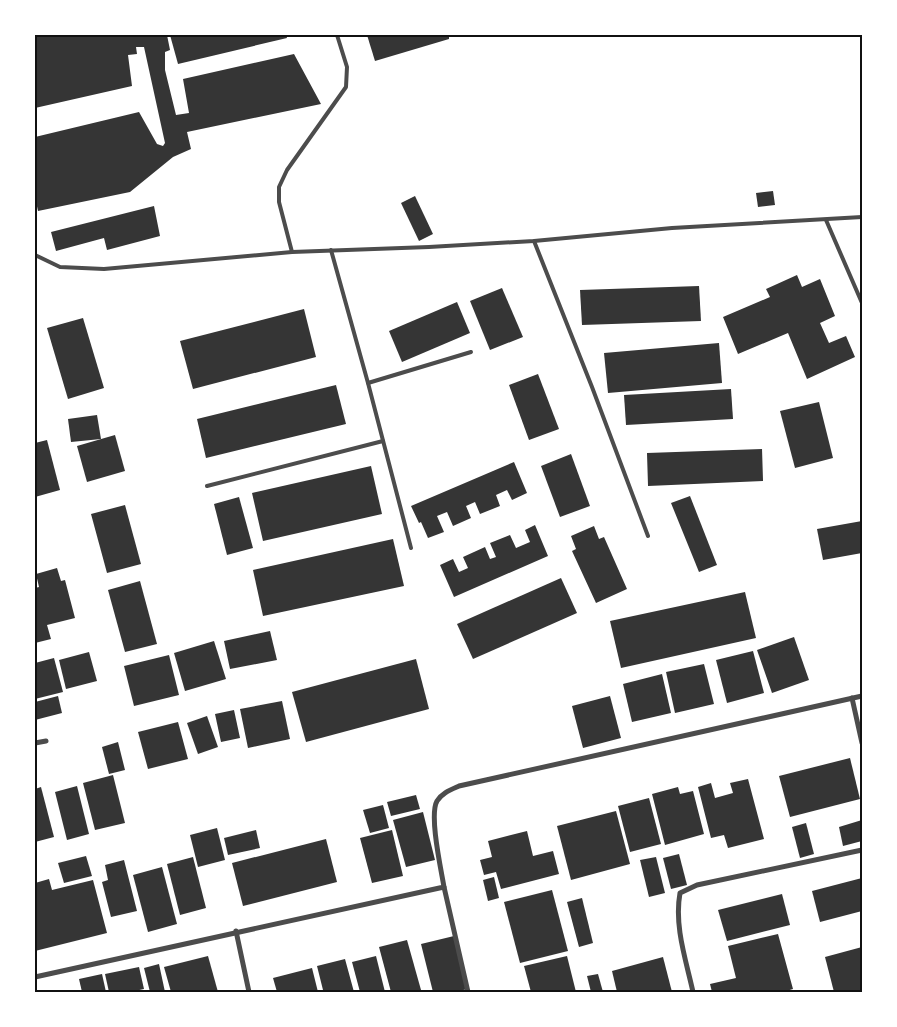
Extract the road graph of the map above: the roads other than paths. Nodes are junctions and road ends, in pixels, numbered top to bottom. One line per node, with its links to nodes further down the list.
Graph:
1 (337, 35): 6 (lane)
2 (862, 218): 3 (lane)
3 (826, 220): 4 (lane); 8 (lane)
4 (534, 241): 5 (lane); 13 (lane)
5 (331, 250): 6 (lane); 10 (lane)
6 (292, 252): 7 (lane)
7 (35, 255)
8 (862, 303)
9 (471, 352): 10 (lane)
10 (368, 383): 11 (lane)
11 (383, 441): 12 (lane); 14 (lane)
12 (207, 486)
13 (648, 536)
14 (411, 548)
15 (862, 696): 16 (street)
16 (852, 698): 19 (street); 21 (street)
17 (46, 741): 18 (street)
18 (35, 743)
19 (862, 743)
20 (862, 850): 26 (street)
21 (444, 887): 22 (street); 25 (street)
22 (236, 931): 23 (street); 24 (street)
23 (35, 977)
24 (249, 992)
25 (468, 992)
26 (693, 992)

